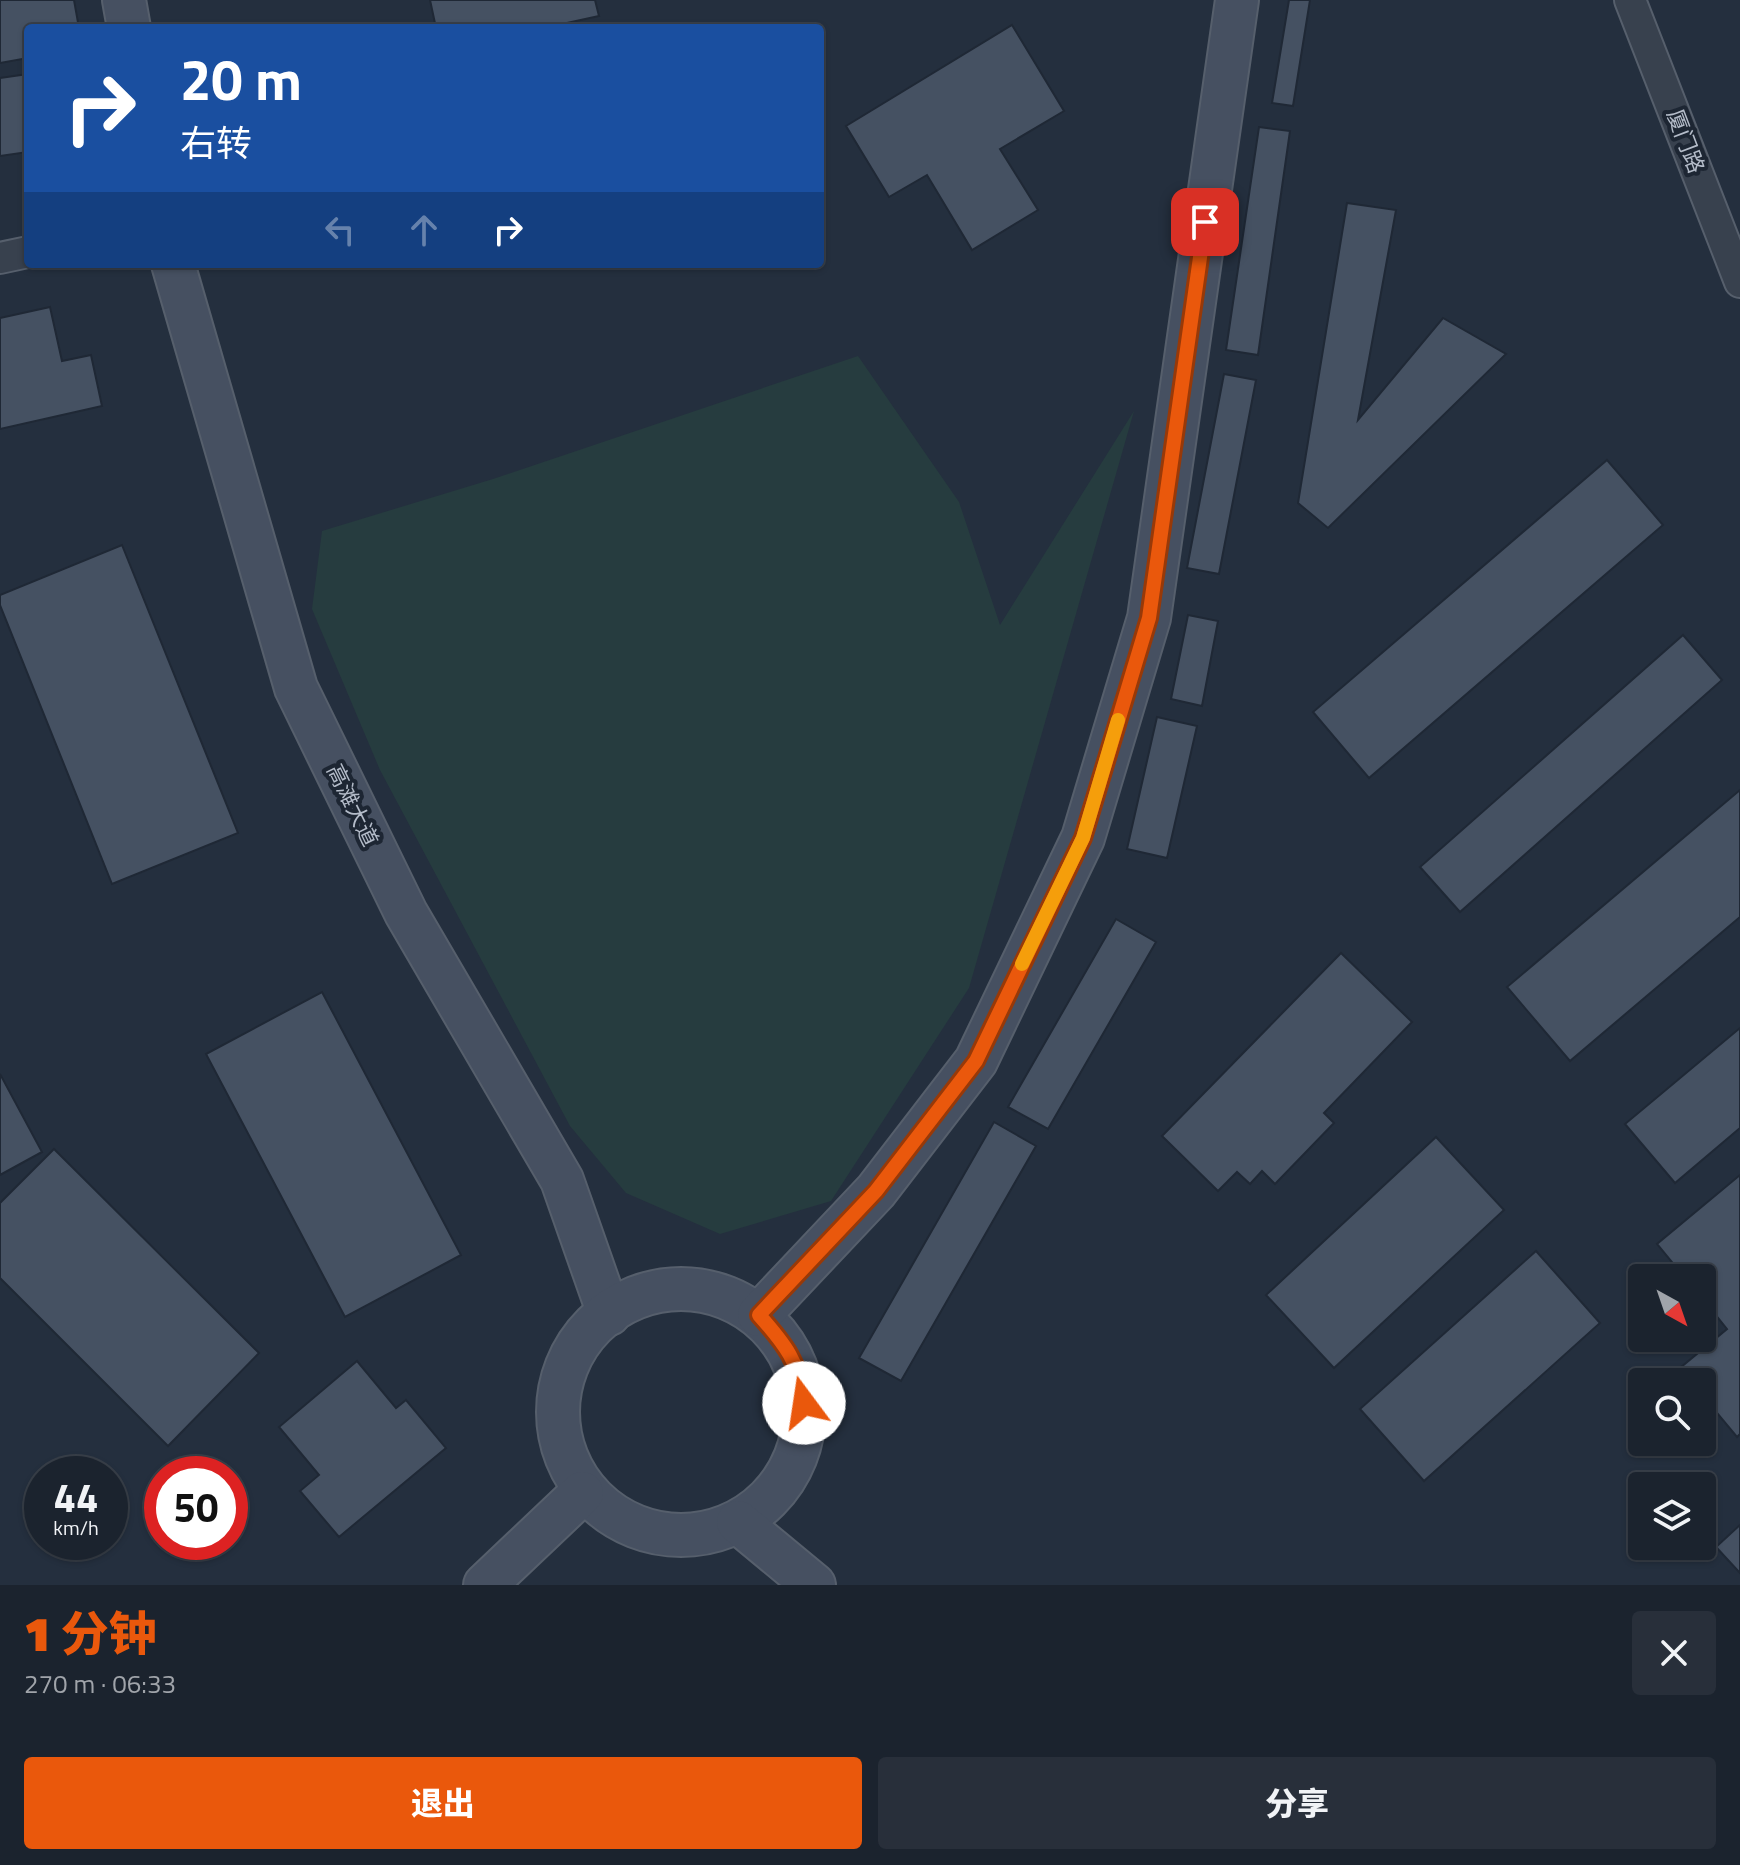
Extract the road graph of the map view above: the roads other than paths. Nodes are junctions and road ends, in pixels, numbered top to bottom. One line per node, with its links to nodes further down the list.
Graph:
1 (124, 0): 4 (main road)
2 (1237, 0): 10 (main road)
3 (1630, 0): 8 (street, 厦门路)
4 (128, 24)
5 (24, 253): 6 (street)
6 (0, 258)
7 (174, 268): 9 (main road, 高滩大道)
8 (1740, 282)
9 (609, 1314): 10 (main road); 11 (main road)
10 (759, 1315): 12 (main road)
11 (582, 1493): 12 (main road); 13 (main road)
12 (738, 1522): 14 (main road)
13 (485, 1585)
14 (814, 1585)

